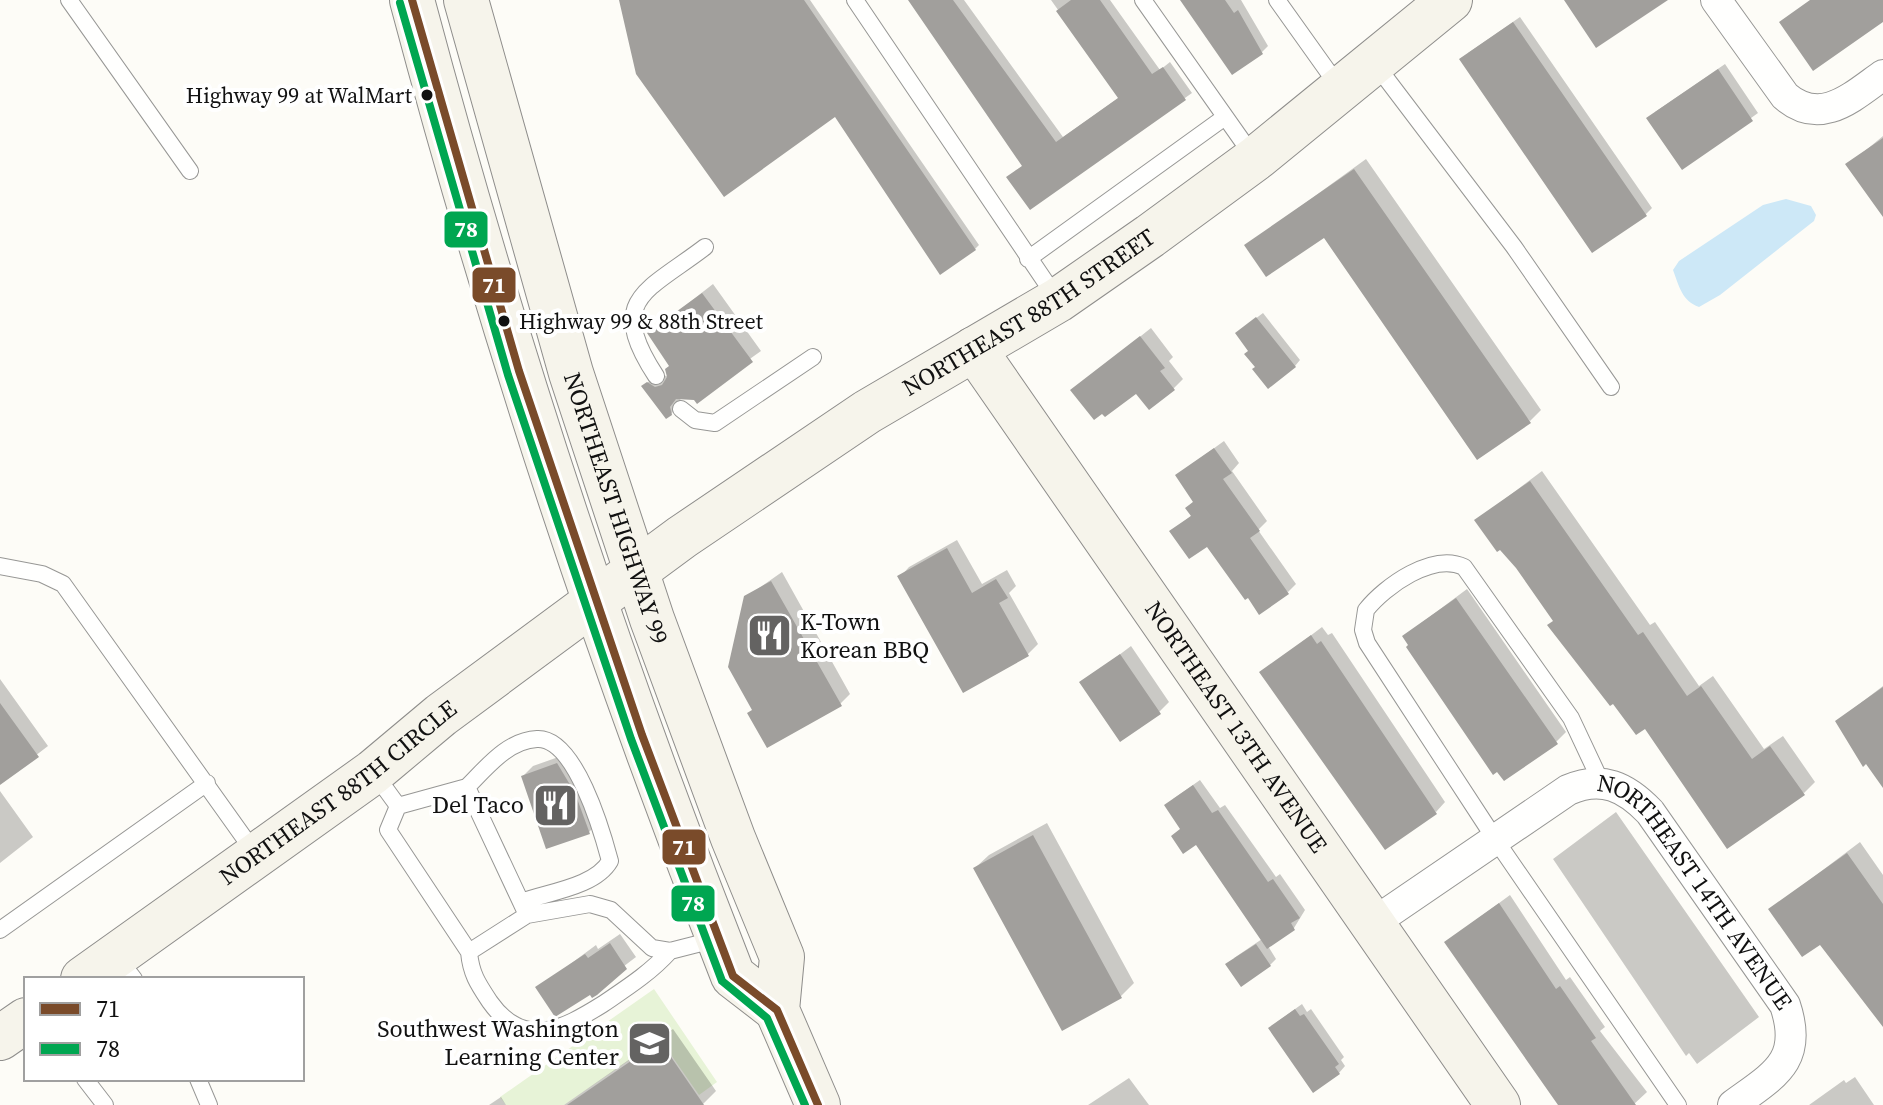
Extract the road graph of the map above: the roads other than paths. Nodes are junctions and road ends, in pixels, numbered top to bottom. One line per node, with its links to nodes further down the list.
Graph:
1 (69, 0): 14 (lane)
2 (412, 0): 25 (street, NORTHEAST HIGHWAY 99)
3 (466, 0): 24 (street, NORTHEAST HIGHWAY 99)
4 (855, 0): 16 (lane)
5 (1143, 0): 12 (lane)
6 (1277, 0): 11 (lane)
7 (1450, 0): 9 (street, NORTHEAST 88TH STREET)
8 (1726, 4): 10 (street)
9 (1373, 60): 11 (street, NORTHEAST 88TH STREET); 21 (lane)
10 (1883, 75)
11 (1340, 88): 13 (street, NORTHEAST 88TH STREET)
12 (1225, 117): 13 (lane); 16 (lane)
13 (1255, 159): 17 (street, NORTHEAST 88TH STREET)
14 (190, 171)
15 (705, 247): 20 (lane)
16 (1028, 259): 17 (lane)
17 (1058, 300): 18 (street, NORTHEAST 88TH STREET)
18 (974, 349): 24 (street, NORTHEAST 88TH STREET); 34 (street, NORTHEAST 13TH AVENUE)
19 (813, 357): 22 (lane)
20 (656, 376)
21 (1611, 387)
22 (681, 409)
23 (0, 566): 27 (lane)
24 (636, 573): 25 (street, NORTHEAST 88TH STREET); 40 (street, NORTHEAST HIGHWAY 99)
25 (593, 604): 26 (street, NORTHEAST 88TH CIRCLE); 36 (street, NORTHEAST HIGHWAY 99)
26 (373, 772): 30 (lane); 32 (street, NORTHEAST 88TH CIRCLE)
27 (207, 783): 32 (lane); 35 (lane)
28 (1602, 784): 31 (street); 31 (lane, NORTHEAST 14TH AVENUE); 50 (street, NORTHEAST 14TH AVENUE)
29 (467, 787): 30 (lane); 33 (lane); 33 (lane)
30 (398, 806): 38 (lane)
31 (1495, 839): 34 (street); 49 (lane, NORTHEAST 14TH AVENUE)
32 (256, 854): 39 (street, NORTHEAST 88TH CIRCLE)
33 (524, 908): 37 (lane); 38 (lane)
34 (1373, 923): 48 (street, NORTHEAST 13TH AVENUE)
35 (0, 930)
36 (718, 938): 37 (lane); 40 (street, NORTHEAST HIGHWAY 99)
37 (670, 951): 38 (lane)
38 (469, 952)
39 (111, 971)
40 (777, 1010): 47 (street, NORTHEAST HIGHWAY 99)
41 (24, 1021): 42 (street)
42 (0, 1038)
43 (87, 1081): 45 (lane)
44 (199, 1081): 46 (lane)
45 (105, 1105)
46 (209, 1105)
47 (818, 1105)
48 (1498, 1105)
49 (1678, 1105)
50 (1733, 1105)

